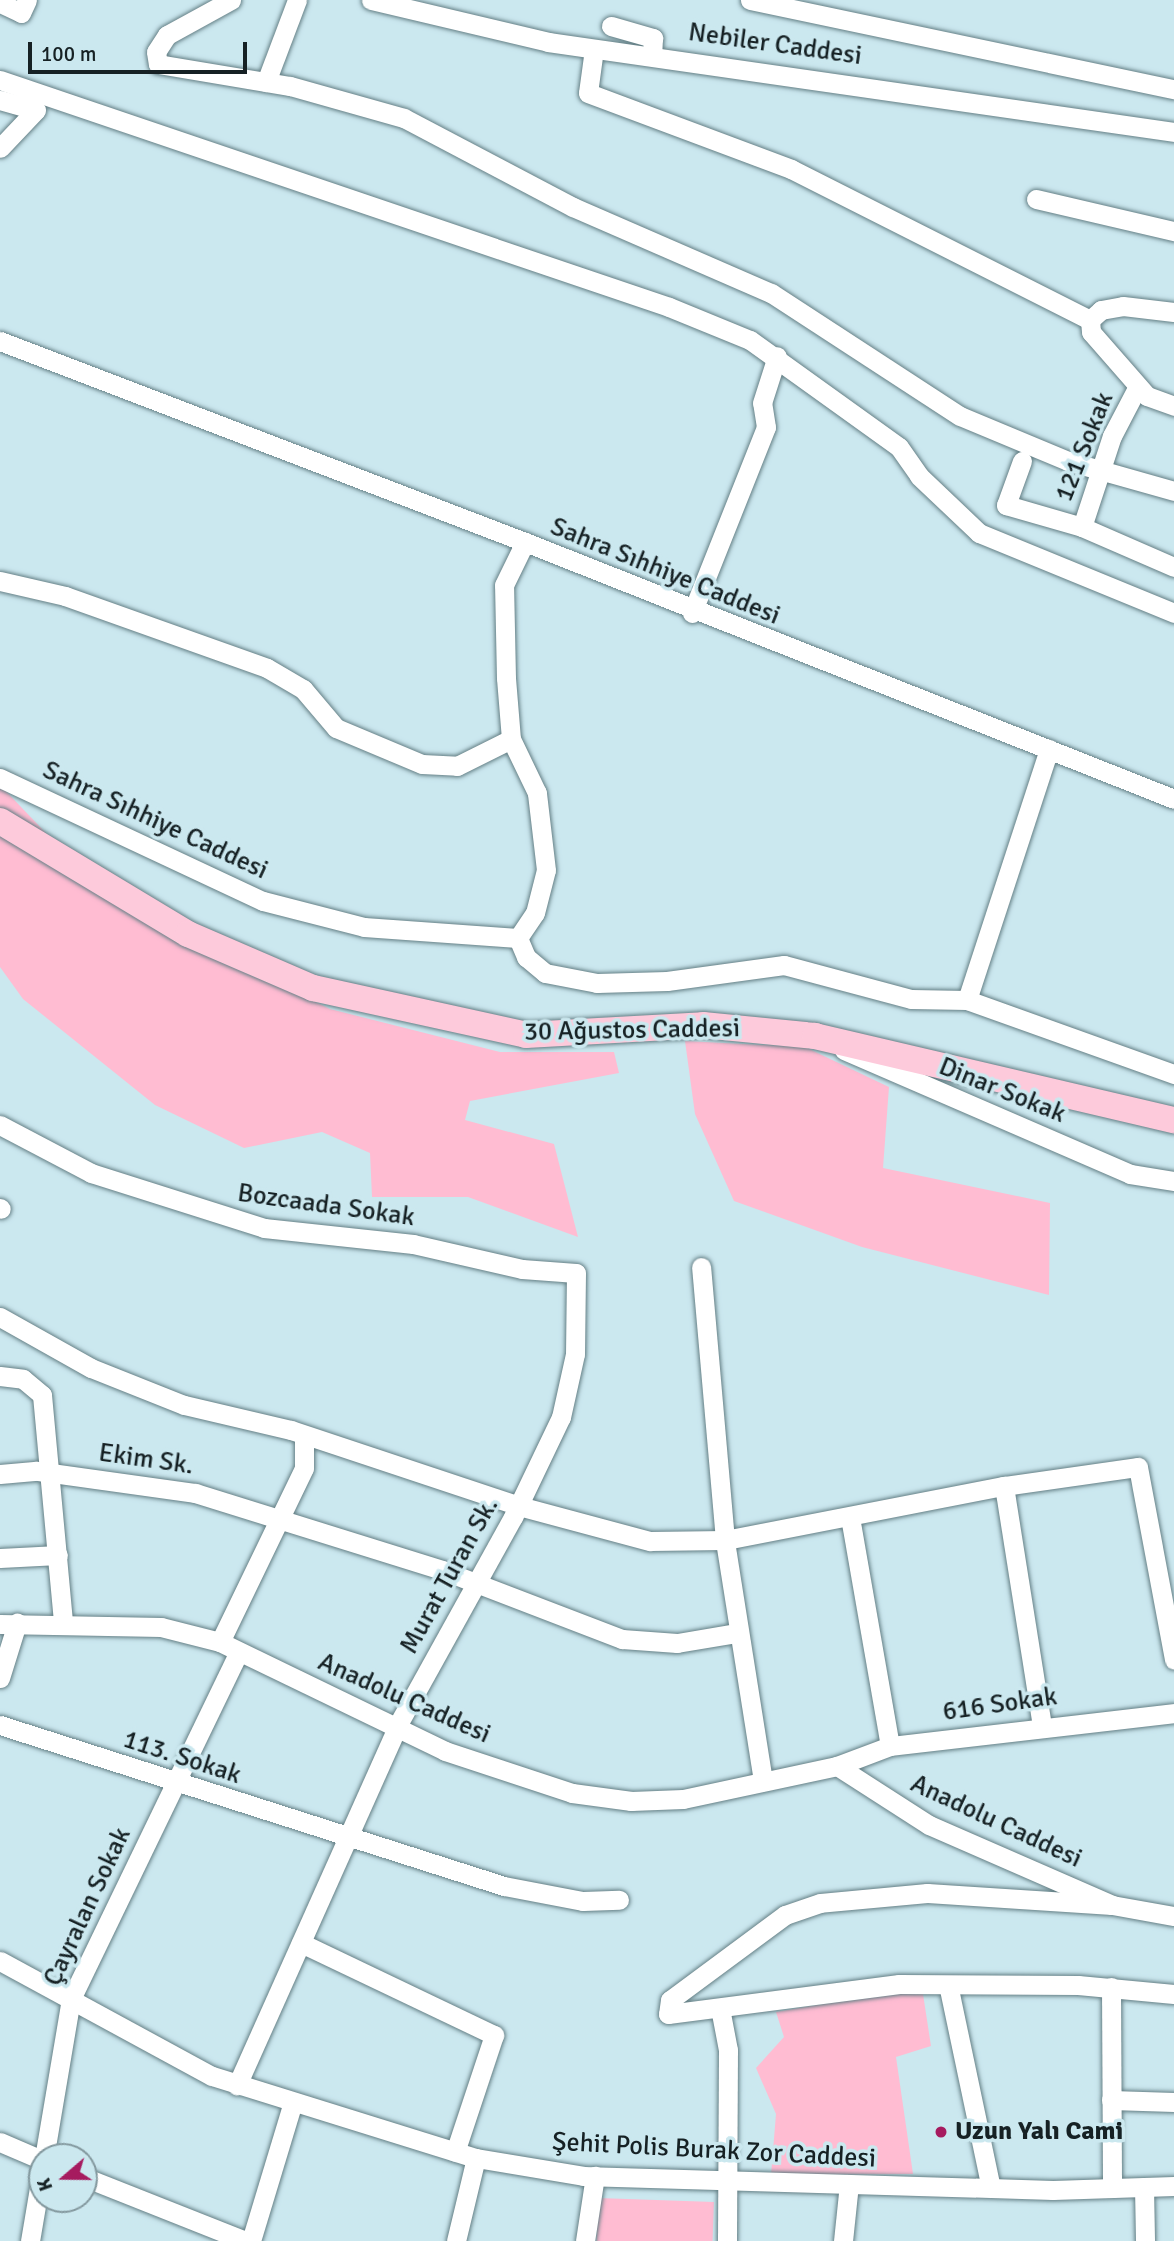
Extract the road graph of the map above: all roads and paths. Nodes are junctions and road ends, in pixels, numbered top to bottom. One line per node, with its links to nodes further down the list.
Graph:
1 (231, 0): 11 (street)
2 (297, 0): 11 (street)
3 (371, 0): 8 (street, Nebiler Caddesi)
4 (750, 0): 12 (street)
5 (0, 3): 6 (street)
6 (24, 7)
7 (611, 26): 9 (street)
8 (594, 49): 9 (street, Nebiler Caddesi); 19 (street)
9 (652, 55): 14 (street, Nebiler Caddesi)
10 (0, 80): 21 (street)
11 (266, 82): 25 (street)
12 (1174, 89)
13 (0, 100): 15 (street)
14 (1174, 132)
15 (0, 148)
16 (1036, 199): 17 (street)
17 (1174, 231)
18 (1174, 312): 19 (street)
19 (1090, 320): 22 (street)
20 (0, 341): 28 (street)
21 (777, 356): 31 (street); 32 (street)
22 (1139, 386): 23 (street); 25 (street, 121 Sokak)
23 (1174, 405)
24 (1022, 461): 27 (street)
25 (1104, 470): 26 (street); 27 (street, 121 Sokak)
26 (1174, 491)
27 (1082, 527): 29 (street)
28 (525, 542): 31 (street, Sahra Sıhhiye Caddesi); 33 (street, Sahra Sıhhiye Caddesi)
29 (1174, 567)
30 (0, 581): 33 (street)
31 (692, 613): 34 (street, Sahra Sıhhiye Caddesi)
32 (1174, 613)
33 (511, 739): 38 (street, Sahra Sıhhiye Caddesi)
34 (1049, 749): 36 (street, Sahra Sıhhiye Caddesi); 39 (street)
35 (0, 778): 38 (street, Sahra Sıhhiye Caddesi)
36 (1174, 799)
37 (0, 821): 40 (main road, 30 Ağustos Caddesi)
38 (518, 938): 39 (street)
39 (967, 999): 41 (street)
40 (815, 1036): 42 (main road, 30 Ağustos Caddesi); 44 (street, Dinar Sokak)
41 (1174, 1073)
42 (1174, 1120)
43 (0, 1125): 46 (street, Bozcaada Sokak)
44 (1174, 1181)
45 (701, 1267): 56 (street)
46 (576, 1273): 53 (street, Murat Turan Sk.)
47 (0, 1317): 49 (street)
48 (0, 1376): 51 (street)
49 (304, 1439): 53 (street); 55 (street)
50 (0, 1474): 51 (street, Ekim Sk.)
51 (49, 1476): 55 (street, Ekim Sk.); 57 (street)
52 (1004, 1486): 54 (street); 65 (street); 70 (street)
53 (519, 1506): 56 (street); 59 (street, Murat Turan Sk.)
54 (850, 1517): 56 (street); 71 (street)
55 (282, 1518): 59 (street, Ekim Sk.); 63 (street)
56 (725, 1540): 62 (street)
57 (58, 1555): 58 (street); 61 (street)
58 (0, 1558)
59 (473, 1583): 62 (street, Ekim Sk.); 68 (street, Murat Turan Sk.)
60 (9, 1623): 61 (street, Anadolu Caddesi); 66 (street)
61 (63, 1623): 63 (street, Anadolu Caddesi)
62 (737, 1633): 73 (street)
63 (220, 1642): 64 (street, Anadolu Caddesi)
64 (238, 1654): 68 (street, Anadolu Caddesi); 74 (street, Çayralan Sokak)
65 (1174, 1660)
66 (0, 1678)
67 (1174, 1713): 70 (street, 616 Sokak)
68 (399, 1723): 73 (street, Anadolu Caddesi); 75 (street, Murat Turan Sk.)
69 (0, 1725): 74 (street, 113. Sokak)
70 (1042, 1726): 71 (street, 616 Sokak)
71 (890, 1746): 72 (street, 616 Sokak)
72 (837, 1766): 73 (street, Anadolu Caddesi); 77 (street, Anadolu Caddesi)
73 (763, 1781)
74 (175, 1784): 75 (street, 113. Sokak); 84 (street, Çayralan Sokak)
75 (347, 1839): 76 (street, 113. Sokak); 79 (street, Murat Turan Sk.)
76 (619, 1900)
77 (1112, 1905): 78 (street, Anadolu Caddesi); 85 (street)
78 (1174, 1916)
79 (301, 1943): 86 (street, Murat Turan Sk.); 92 (street)
80 (0, 1961): 84 (street, Şehit Polis Burak Zor Caddesi)
81 (1111, 1987): 82 (street); 83 (street); 87 (street)
82 (949, 1989): 85 (street); 101 (street)
83 (1174, 1994)
84 (71, 2000): 86 (street, Şehit Polis Burak Zor Caddesi); 91 (street, Çayralan Sokak)
85 (720, 2008): 96 (street)
86 (237, 2085): 89 (street, Şehit Polis Burak Zor Caddesi)
87 (1111, 2100): 88 (street); 102 (street)
88 (1174, 2102)
89 (292, 2105): 92 (street, Şehit Polis Burak Zor Caddesi); 106 (street)
90 (0, 2142): 93 (street)
91 (44, 2143)
92 (455, 2152): 94 (street, Şehit Polis Burak Zor Caddesi)
93 (28, 2154)
94 (476, 2158): 95 (street, Şehit Polis Burak Zor Caddesi); 107 (street)
95 (595, 2176): 96 (street, Şehit Polis Burak Zor Caddesi); 108 (street)
96 (724, 2180): 98 (street, Şehit Polis Burak Zor Caddesi); 109 (street)
97 (98, 2183): 105 (street)
98 (849, 2184): 101 (street, Şehit Polis Burak Zor Caddesi); 110 (street)
99 (1174, 2186): 100 (street, Şehit Polis Burak Zor Caddesi)
100 (1144, 2187): 102 (street, Şehit Polis Burak Zor Caddesi); 111 (street)
101 (991, 2188): 102 (street, Şehit Polis Burak Zor Caddesi)
102 (1112, 2188)
103 (34, 2213): 104 (street, Çayralan Sokak)
104 (30, 2241)
105 (246, 2241)
106 (251, 2241)
107 (457, 2241)
108 (584, 2241)
109 (727, 2241)
110 (843, 2241)
111 (1145, 2241)

